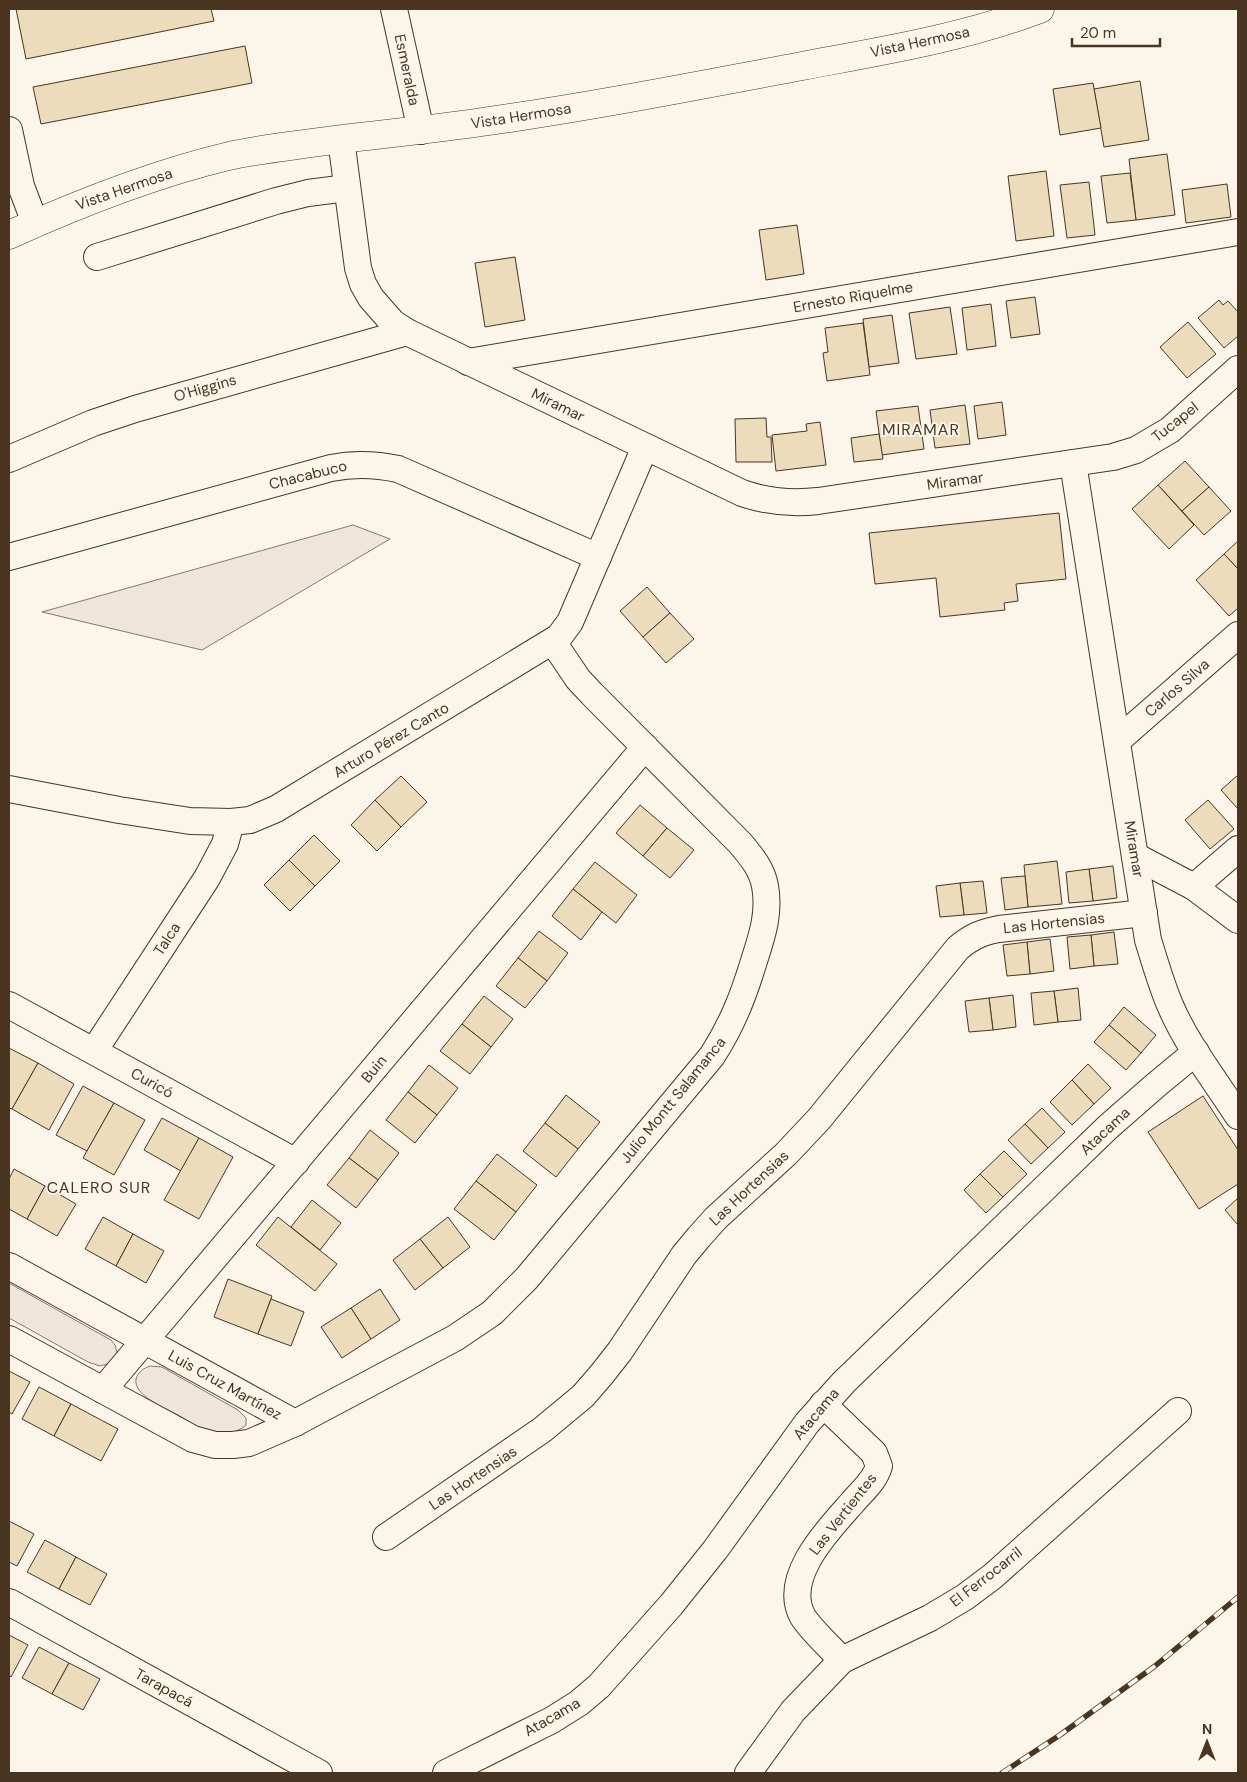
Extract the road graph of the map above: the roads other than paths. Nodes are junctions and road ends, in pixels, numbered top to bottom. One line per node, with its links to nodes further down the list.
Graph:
1 (394, 9): 4 (street, Esmeralda)
2 (1040, 9): 4 (main road, Vista Hermosa)
3 (9, 130): 7 (street)
4 (421, 131): 5 (main road, Vista Hermosa)
5 (341, 139): 6 (street, Miramar); 7 (main road, Vista Hermosa)
6 (347, 188): 10 (street); 11 (street, Miramar)
7 (35, 223): 9 (main road, Vista Hermosa)
8 (1238, 232): 12 (street, Ernesto Riquelme)
9 (9, 235)
10 (97, 256)
11 (407, 332): 12 (street, Miramar); 15 (street, O'Higgins)
12 (468, 362): 14 (street, Miramar)
13 (1238, 368): 16 (street, Tucapel)
14 (645, 447): 16 (street, Miramar); 18 (street, Arturo Pérez Canto)
15 (9, 460)
16 (1073, 464): 21 (street, Miramar)
17 (9, 557): 18 (street, Chacabuco)
18 (598, 557): 20 (street, Arturo Pérez Canto)
19 (1238, 635): 21 (street, Carlos Silva)
20 (553, 642): 22 (street, Julio Montt Salamanca); 24 (street, Arturo Pérez Canto)
21 (1116, 740): 26 (street, Miramar)
22 (645, 747): 34 (street, Buin); 41 (street, Julio Montt Salamanca)
23 (9, 789): 24 (street, Arturo Pérez Canto)
24 (231, 822): 31 (street, Talca)
25 (1238, 849): 27 (street)
26 (1135, 856): 27 (street); 28 (street, Miramar)
27 (1194, 888): 29 (street)
28 (1144, 913): 32 (street, Miramar); 42 (street, Las Hortensias)
29 (1238, 920)
30 (9, 1005): 31 (street, Curicó)
31 (94, 1051): 34 (street, Curicó)
32 (1196, 1052): 33 (street, Miramar); 39 (street, Atacama)
33 (1238, 1116)
34 (296, 1162): 37 (street, Buin)
35 (9, 1266): 37 (street, Luis Cruz Martínez)
36 (9, 1339): 38 (street, Luis Cruz Martínez)
37 (145, 1340): 38 (street, Buin); 41 (street, Luis Cruz Martínez)
38 (103, 1390): 41 (street, Luis Cruz Martínez)
39 (822, 1404): 44 (street, Las Vertientes); 46 (street, Atacama)
40 (1178, 1411): 44 (street, El Ferrocarril)
41 (295, 1423)
42 (386, 1537)
43 (9, 1602): 45 (street, Tarapacá)
44 (842, 1660): 47 (street, El Ferrocarril)
45 (319, 1773)
46 (446, 1773)
47 (748, 1773)

